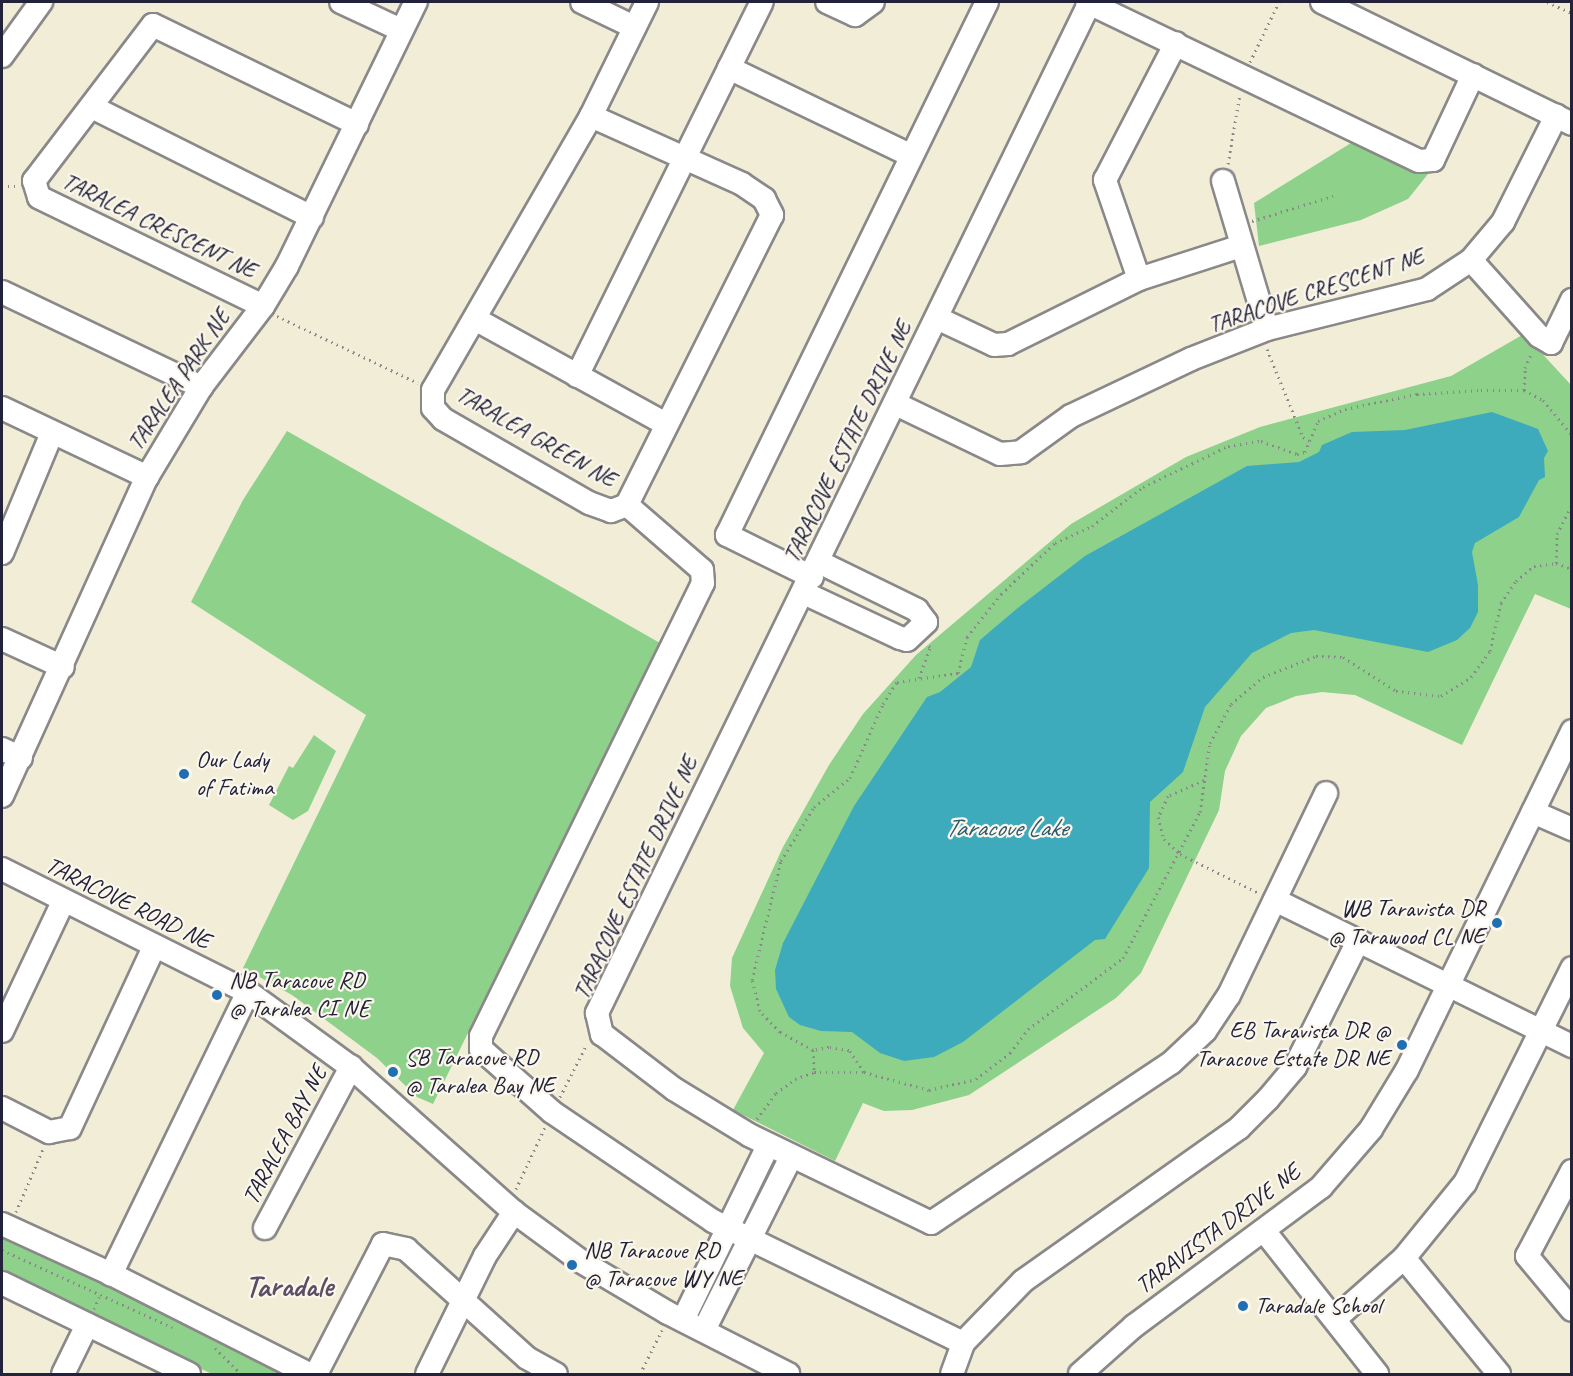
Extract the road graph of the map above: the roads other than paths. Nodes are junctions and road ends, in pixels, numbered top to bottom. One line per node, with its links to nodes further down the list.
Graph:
1 (41, 2): 15 (street)
2 (342, 2): 13 (street)
3 (416, 2): 13 (street, TARALEA PARK NE)
4 (582, 2): 12 (street)
5 (648, 2): 12 (street, TARALEA GREEN NE)
6 (762, 2): 16 (street)
7 (827, 2): 8 (street)
8 (873, 2)
9 (987, 2): 22 (street)
10 (1089, 2): 14 (street); 32 (street, TARACOVE ESTATE DRIVE NE)
11 (1322, 2): 17 (street)
12 (634, 27): 19 (street, TARALEA GREEN NE)
13 (401, 30): 21 (street, TARALEA PARK NE)
14 (1176, 44): 17 (street); 28 (street)
15 (2, 56)
16 (729, 68): 22 (street); 23 (street)
17 (1473, 75): 20 (street)
18 (92, 107): 21 (street, TARALEA CRESCENT NE); 25 (street); 31 (street, TARALEA CRESCENT NE)
19 (591, 116): 23 (street, TARALEA GREEN NE); 33 (street, TARALEA GREEN NE)
20 (1564, 120): 27 (street, TARACOVE CRESCENT NE)
21 (357, 124): 25 (street, TARALEA PARK NE)
22 (910, 155): 44 (street)
23 (683, 160): 35 (street); 39 (street, TARALEA GREEN NE)
24 (1222, 181): 26 (street)
25 (312, 217): 31 (street, TARALEA PARK NE)
26 (1241, 246): 28 (street); 34 (street)
27 (1471, 260): 30 (street); 34 (street, TARACOVE CRESCENT NE)
28 (1139, 279): 32 (street)
29 (2, 292): 36 (street)
30 (1572, 300)
31 (263, 306): 36 (street, TARALEA PARK NE)
32 (937, 318): 37 (street, TARACOVE ESTATE DRIVE NE)
33 (476, 319): 35 (street); 42 (street, TARALEA GREEN NE)
34 (1267, 329): 37 (street, TARACOVE CRESCENT NE)
35 (577, 376): 39 (street)
36 (201, 387): 41 (street, TARALEA PARK NE)
37 (896, 404): 44 (street, TARACOVE ESTATE DRIVE NE)
38 (2, 408): 40 (street)
39 (666, 424): 42 (street, TARALEA GREEN NE)
40 (52, 434): 41 (street); 43 (street)
41 (147, 477): 46 (street, TARALEA PARK NE)
42 (627, 505): 73 (street)
43 (2, 553)
44 (812, 577): 44 (street); 67 (street, TARACOVE ESTATE DRIVE NE)
45 (2, 639): 46 (street)
46 (63, 667): 48 (street, TARALEA PARK NE)
47 (1572, 731): 51 (street, TARAVISTA DRIVE NE)
48 (11, 753): 50 (street, TARALEA PARK NE)
49 (1326, 793): 54 (street)
50 (2, 796)
51 (1533, 812): 52 (street); 59 (street, TARAVISTA DRIVE NE)
52 (1572, 829)
53 (2, 869): 55 (street, TARACOVE ROAD NE)
54 (1275, 900): 56 (street); 68 (street, TARACOVE ESTATE DRIVE NE)
55 (63, 902): 57 (street, TARACOVE ROAD NE); 61 (street)
56 (1358, 941): 59 (street); 85 (street)
57 (154, 947): 60 (street, TARACOVE ROAD NE); 66 (street)
58 (1572, 968): 62 (street)
59 (1448, 985): 62 (street); 74 (street, TARAVISTA DRIVE NE)
60 (248, 992): 65 (street, TARACOVE ROAD NE); 77 (street)
61 (9, 997): 63 (street)
62 (1539, 1030): 64 (street); 76 (street)
63 (2, 1031)
64 (1572, 1046)
65 (351, 1067): 70 (street, TARACOVE ROAD NE); 72 (street, TARALEA BAY NE)
66 (2, 1108)
67 (768, 1146): 68 (street, TARACOVE ESTATE DRIVE NE); 73 (street)
68 (790, 1157): 75 (street)
69 (1572, 1171): 80 (street)
70 (514, 1212): 79 (street); 82 (street, TARACOVE ROAD NE)
71 (5, 1226): 77 (street)
72 (266, 1228)
73 (727, 1228): 75 (street); 82 (street)
74 (1264, 1232): 81 (street); 94 (street, TARAVISTA DRIVE NE)
75 (748, 1241): 84 (street); 85 (street)
76 (1404, 1258): 81 (street); 96 (street)
77 (111, 1274): 88 (street)
78 (2, 1283): 83 (street)
79 (462, 1301): 89 (street); 90 (street); 91 (street)
80 (1572, 1310)
81 (1335, 1319): 95 (street)
82 (683, 1320): 84 (street, TARACOVE ROAD NE)
83 (87, 1325): 86 (street); 87 (street)
84 (704, 1330): 92 (street, TARACOVE ROAD NE)
85 (963, 1343): 93 (street)
86 (63, 1374)
87 (189, 1374)
88 (309, 1374)
89 (316, 1374)
90 (427, 1374)
91 (556, 1374)
92 (788, 1374)
93 (952, 1374)
94 (1080, 1374)
95 (1377, 1374)
96 (1499, 1374)

